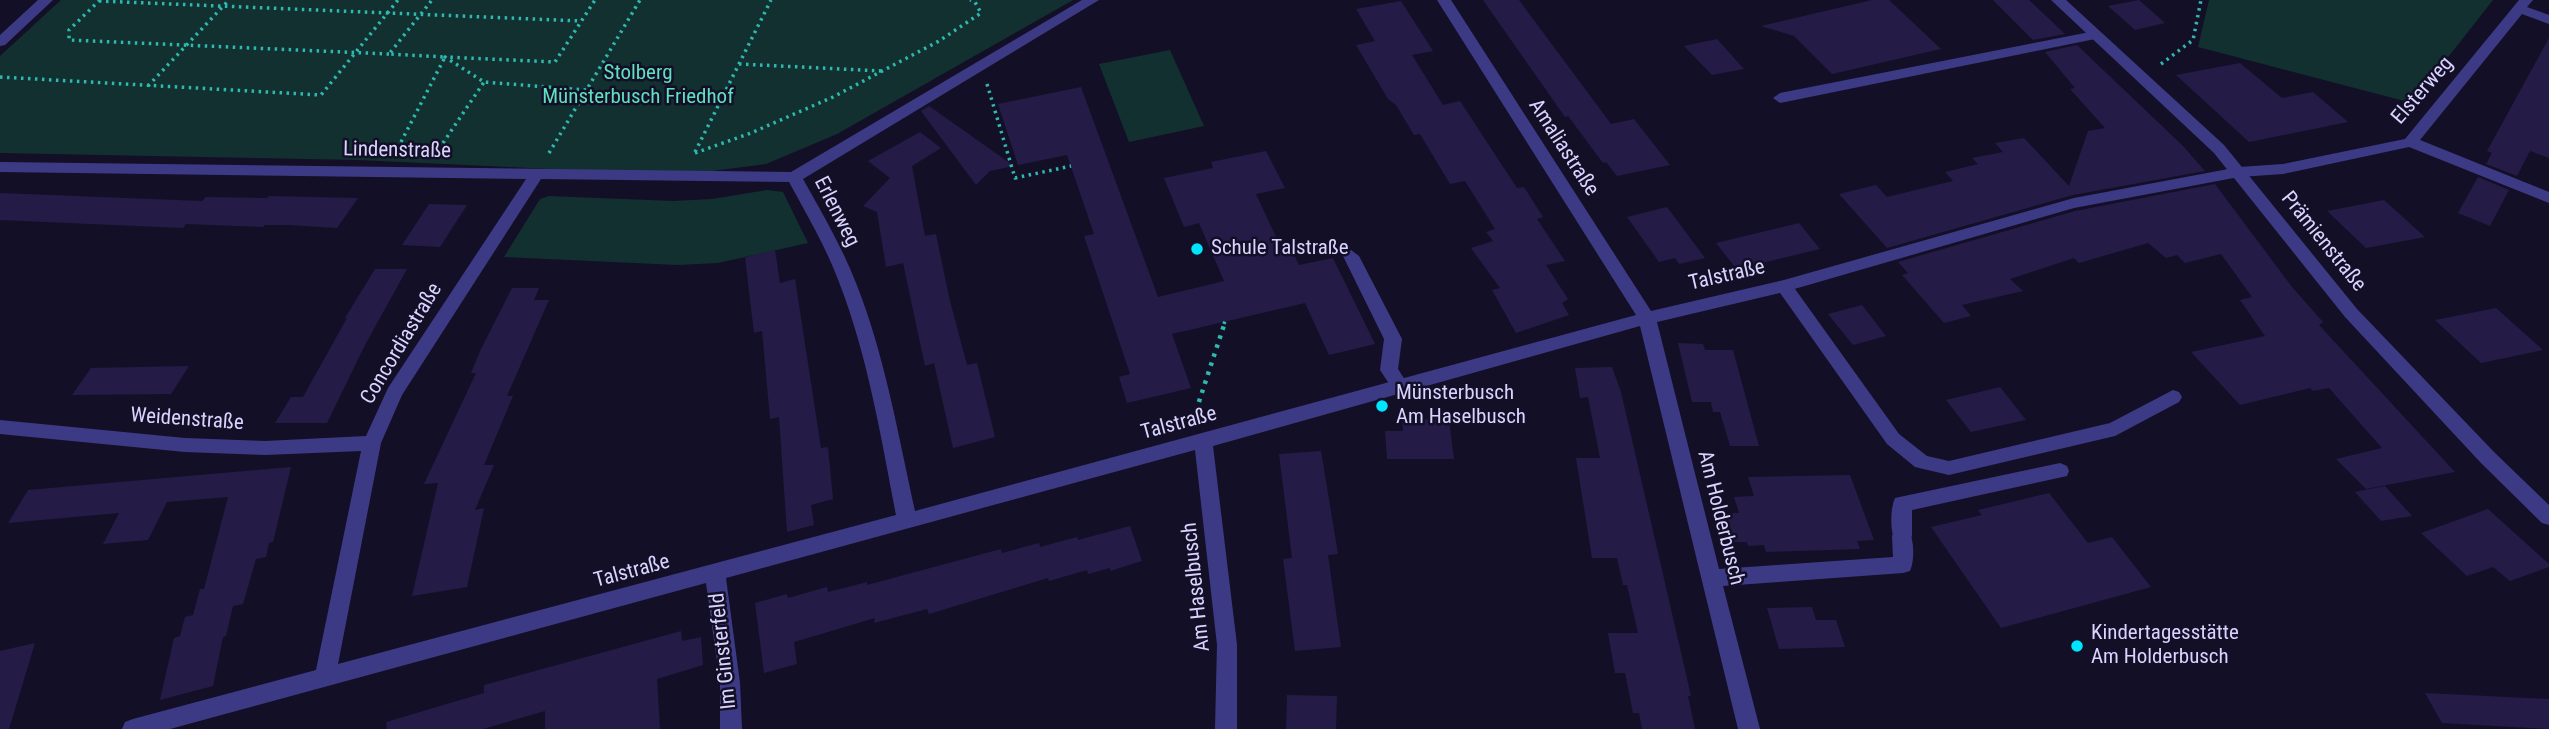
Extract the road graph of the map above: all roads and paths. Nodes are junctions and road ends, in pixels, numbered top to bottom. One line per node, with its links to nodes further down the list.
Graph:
1 (46, 0): 21 (street)
2 (229, 0): 15 (path)
3 (398, 0): 16 (path)
4 (432, 0): 17 (path)
5 (595, 0): 19 (path)
6 (639, 0): 33 (path)
7 (771, 0): 26 (path)
8 (970, 0): 28 (path)
9 (1092, 0): 29 (street, Erlenweg)
10 (1444, 0): 46 (street, Amaliastraße)
11 (2058, 0): 20 (street, Prämienstraße)
12 (2201, 0): 27 (path)
13 (100, 1): 15 (path); 22 (path)
14 (2523, 5): 18 (street); 36 (street, Elsterweg)
15 (224, 6): 16 (path); 22 (path)
16 (388, 12): 17 (path); 23 (path)
17 (421, 14): 19 (path); 24 (path)
18 (2549, 20)
19 (581, 21): 25 (path)
20 (2095, 35): 27 (street, Prämienstraße); 34 (street)
21 (0, 42)
22 (187, 45): 23 (path); 32 (path)
23 (356, 53): 24 (path); 32 (path)
24 (389, 54): 25 (path)
25 (446, 57): 31 (path); 35 (path)
26 (739, 64): 28 (path); 28 (path)
27 (2132, 69): 40 (street, Prämienstraße)
28 (884, 71)
29 (971, 72): 38 (path); 42 (street, Erlenweg)
30 (0, 78): 32 (path)
31 (484, 82): 33 (path); 37 (path)
32 (148, 86)
33 (586, 90): 41 (path)
34 (1780, 97)
35 (401, 142)
36 (2410, 142): 40 (street, Elsterweg); 43 (street)
37 (443, 143)
38 (1071, 166)
39 (0, 167): 41 (street, Lindenstraße)
40 (2239, 172): 45 (street, Talstraße); 54 (street, Prämienstraße)
41 (536, 175): 42 (street, Lindenstraße); 52 (street, Concordiastraße)
42 (794, 177): 55 (street, Erlenweg)
43 (2549, 198)
44 (1351, 256): 48 (street)
45 (1784, 286): 46 (street, Talstraße); 49 (street)
46 (1647, 318): 48 (street, Talstraße); 57 (street, Am Holderbusch)
47 (1225, 321): 51 (path)
48 (1400, 386): 51 (street, Talstraße)
49 (2173, 397)
50 (0, 427): 52 (street, Weidenstraße)
51 (1203, 441): 55 (street, Talstraße); 62 (street, Am Haselbusch)
52 (372, 443): 58 (street, Concordiastraße)
53 (2060, 471): 57 (street)
54 (2549, 517)
55 (907, 520): 56 (street, Talstraße)
56 (715, 573): 58 (street, Talstraße); 61 (street, Im Ginsterfeld)
57 (1711, 578): 63 (street, Am Holderbusch)
58 (325, 679): 59 (street, Talstraße)
59 (164, 725): 60 (street, Talstraße)
60 (133, 729)
61 (731, 729)
62 (1226, 729)
63 (1749, 729)

